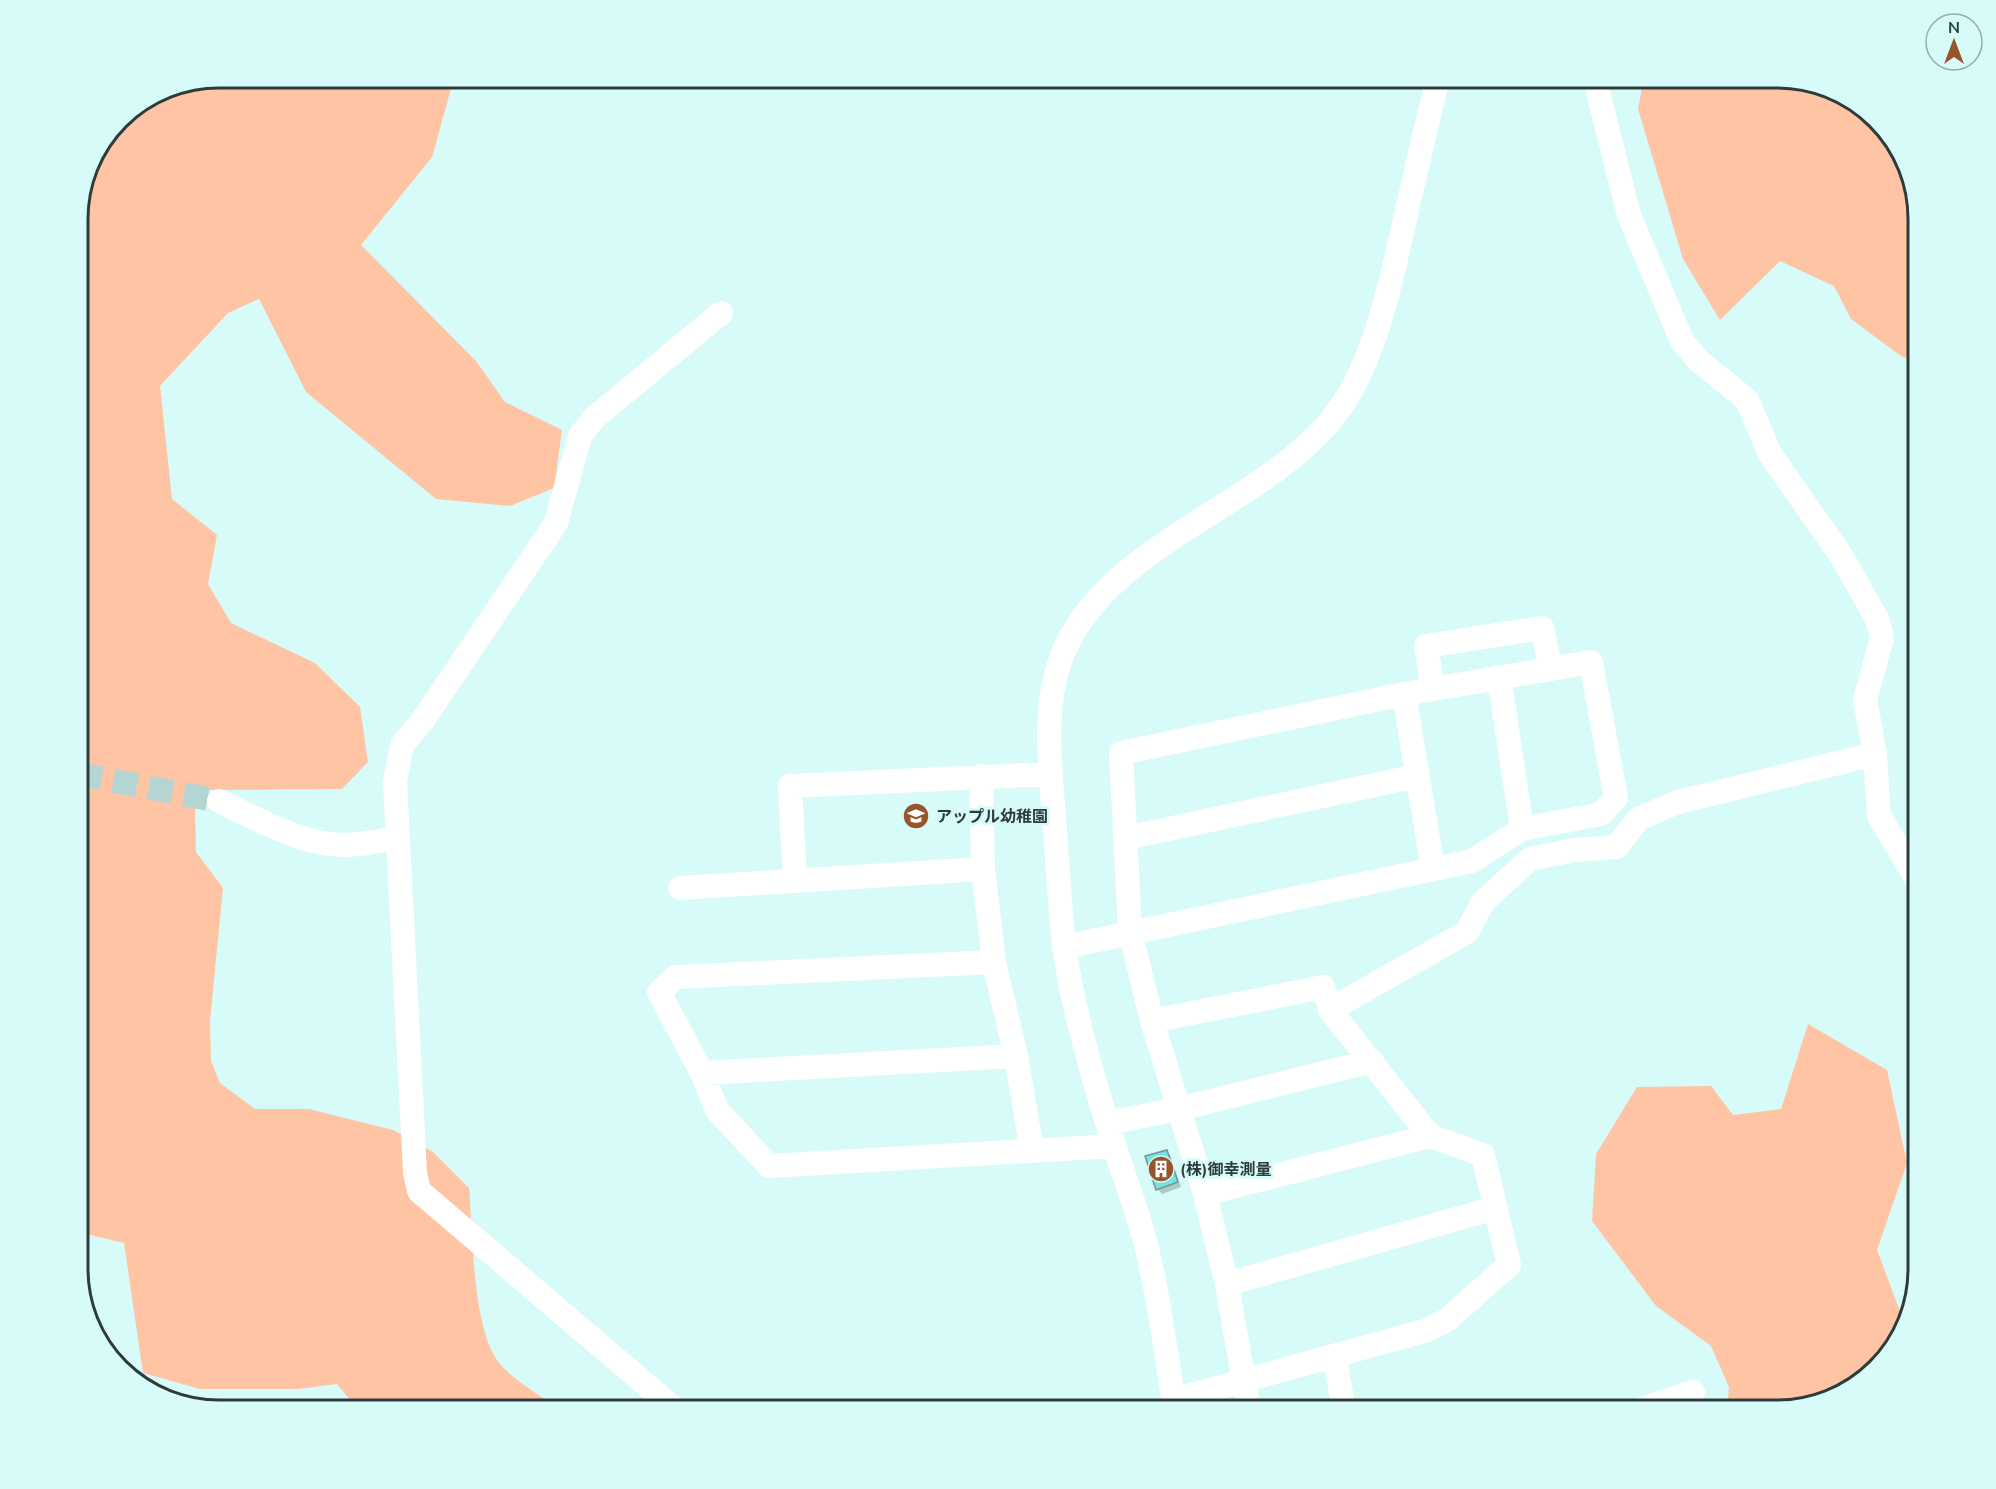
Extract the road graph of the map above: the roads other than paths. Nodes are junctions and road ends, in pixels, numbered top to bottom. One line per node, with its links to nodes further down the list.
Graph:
1 (1435, 88): 9 (street)
2 (1598, 88): 8 (street)
3 (721, 313): 14 (street)
4 (1551, 669): 5 (street); 6 (street); 13 (street)
5 (1499, 677): 6 (street); 13 (street)
6 (1433, 688): 7 (street)
7 (1404, 694): 11 (street); 15 (street)
8 (1875, 754): 16 (street); 24 (street)
9 (1051, 774): 10 (street); 22 (street)
10 (981, 776): 17 (street); 19 (street)
11 (1417, 776): 15 (street); 18 (street)
12 (219, 801): 14 (street)
13 (1522, 828): 18 (street)
14 (398, 838): 40 (street)
15 (1126, 838): 21 (street)
16 (1908, 864)
17 (983, 869): 19 (street); 23 (street)
18 (1433, 869): 21 (street)
19 (795, 881): 20 (street)
20 (680, 888)
21 (1131, 931): 22 (street); 25 (street)
22 (1064, 947): 30 (street)
23 (994, 962): 26 (street); 28 (street)
24 (1330, 1010): 25 (street); 27 (street)
25 (1152, 1021): 29 (street)
26 (1016, 1056): 28 (street); 33 (street)
27 (1372, 1061): 29 (street); 31 (street)
28 (702, 1073): 33 (street)
29 (1179, 1109): 30 (street); 34 (street)
30 (1107, 1123): 32 (street)
31 (1430, 1136): 34 (street); 35 (street)
32 (1114, 1146): 33 (street); 41 (street)
33 (1032, 1151)
34 (1205, 1194): 36 (street)
35 (1495, 1208): 36 (street); 37 (street)
36 (1227, 1284): 38 (street)
37 (1335, 1358): 38 (street); 44 (street)
38 (1245, 1380): 42 (street); 43 (street)
39 (1693, 1392): 45 (street)
40 (664, 1400)
41 (1173, 1400)
42 (1190, 1400)
43 (1248, 1400)
44 (1342, 1400)
45 (1669, 1400)

